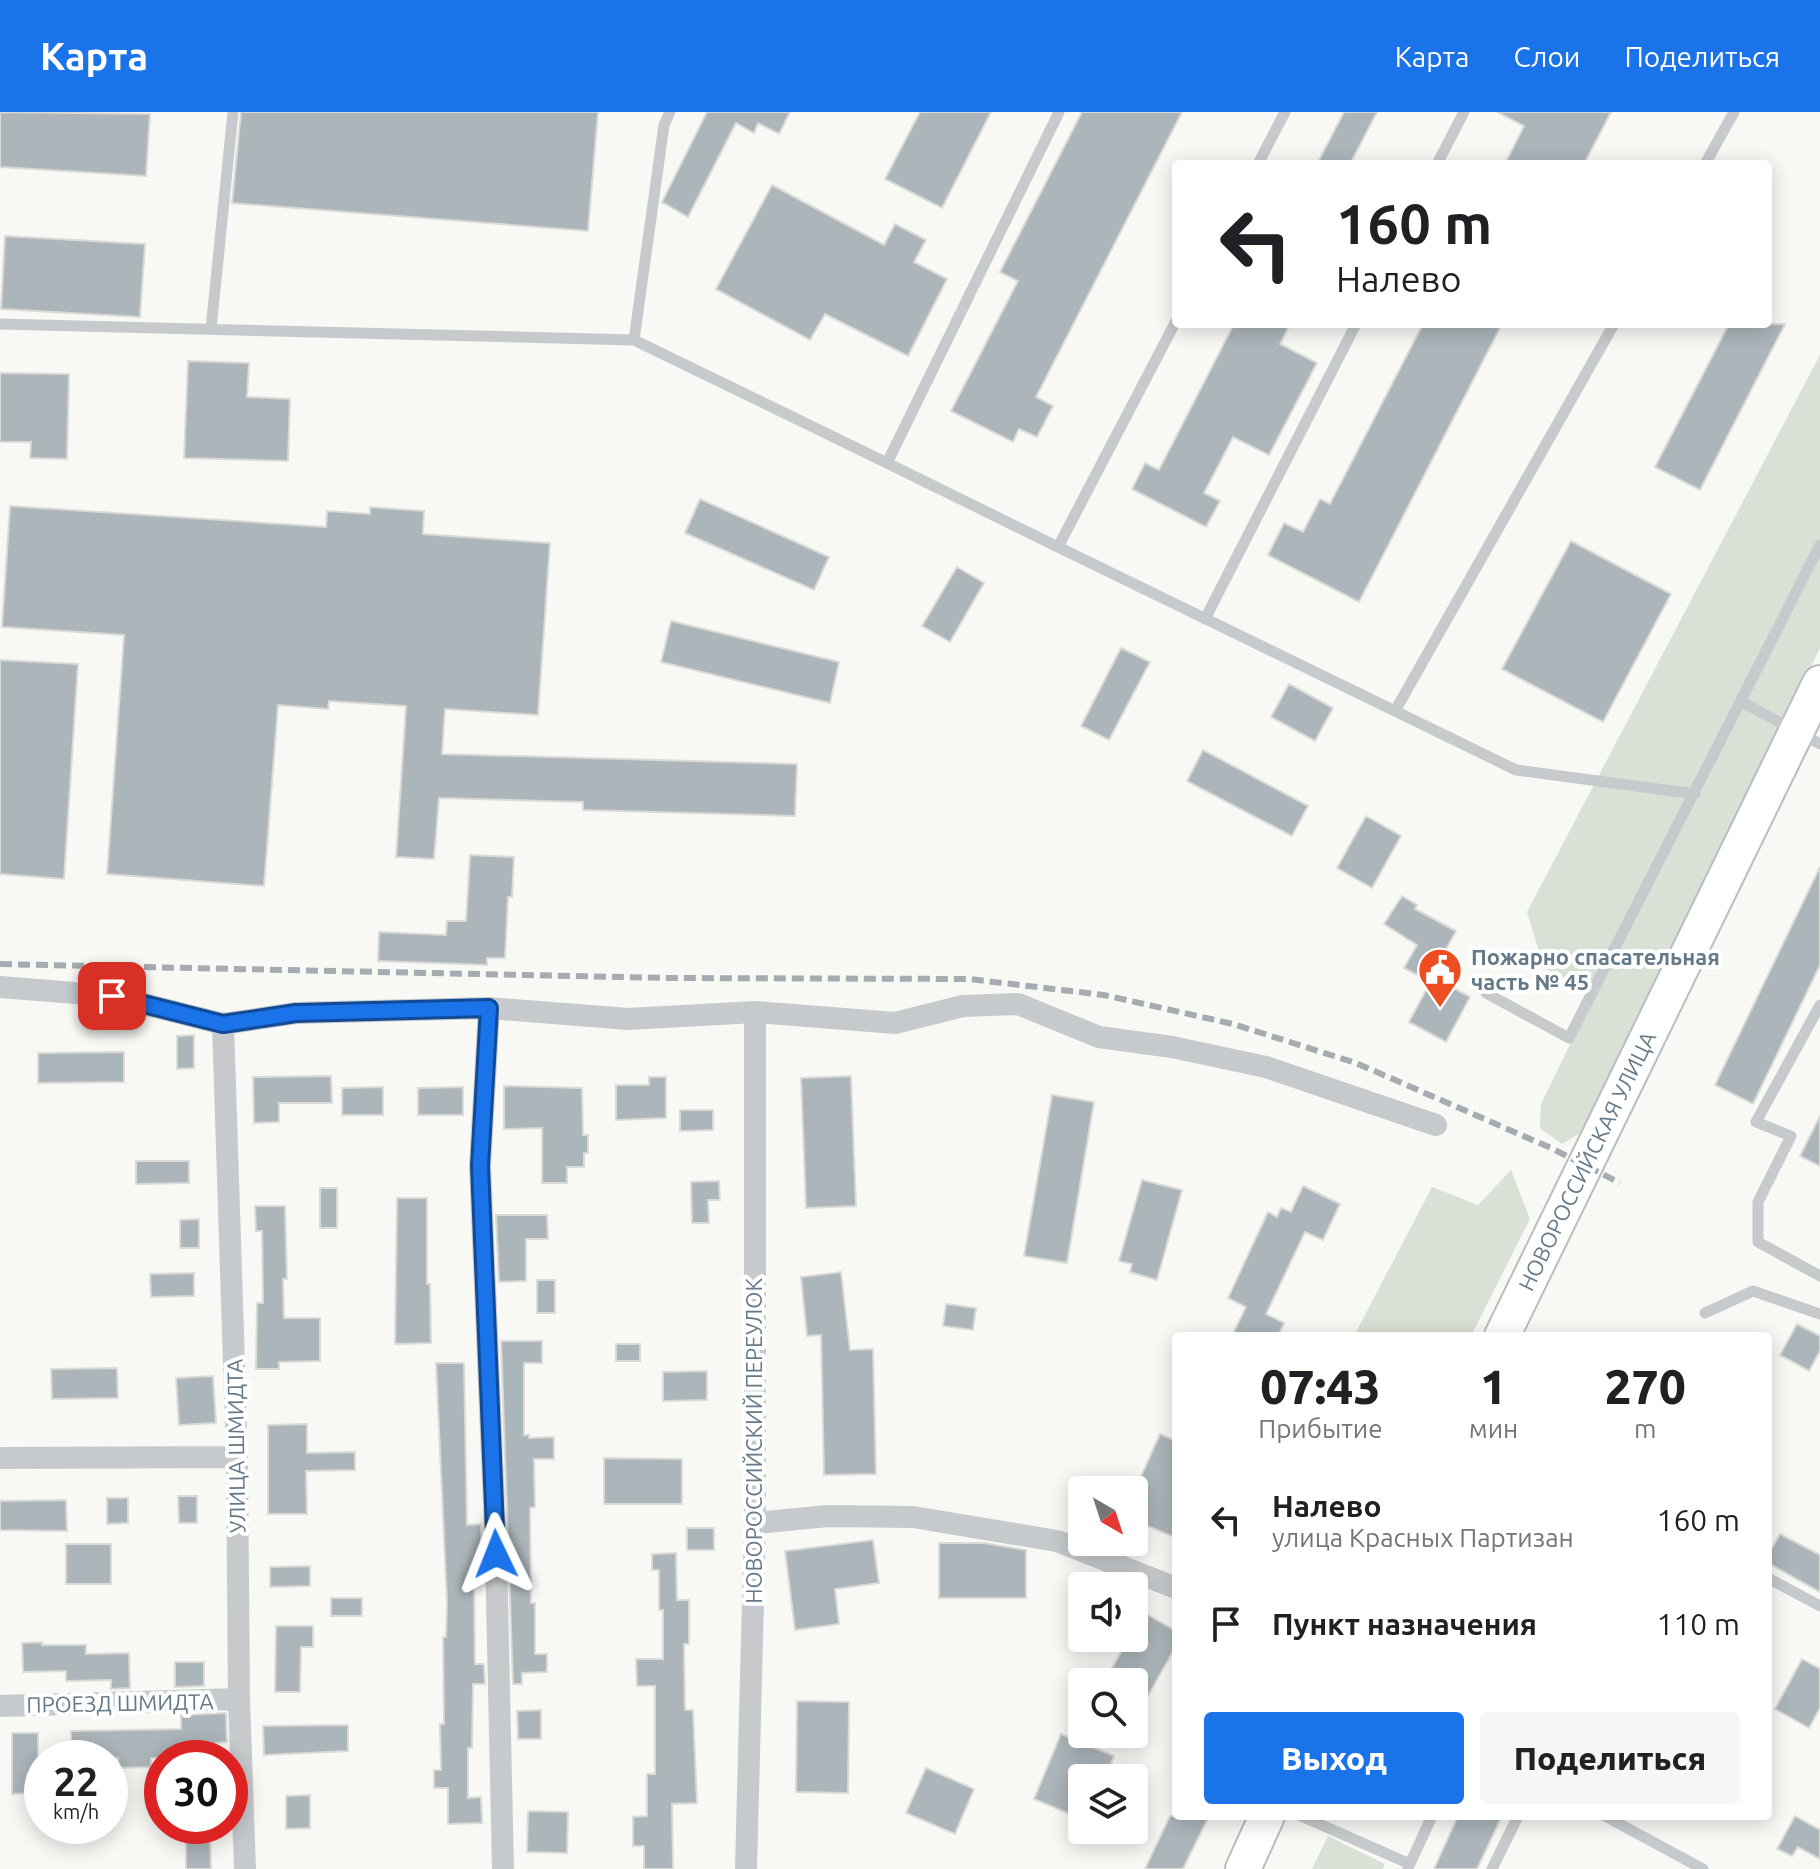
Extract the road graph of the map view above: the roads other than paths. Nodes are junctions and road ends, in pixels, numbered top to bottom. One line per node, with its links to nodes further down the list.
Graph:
1 (233, 112): 14 (lane)
2 (670, 112): 15 (lane)
3 (1059, 112): 16 (lane)
4 (1285, 112): 7 (lane)
5 (1464, 112): 8 (lane)
6 (1734, 112): 9 (lane)
7 (1260, 160)
8 (1439, 160)
9 (1707, 160)
10 (0, 324): 14 (lane)
11 (1172, 328): 18 (lane)
12 (1354, 328): 19 (lane)
13 (1612, 328): 22 (lane)
14 (211, 329): 15 (lane)
15 (634, 340): 16 (lane)
16 (887, 463): 18 (lane)
17 (1820, 545): 21 (lane)
18 (1058, 547): 19 (lane)
19 (1205, 619): 22 (lane)
20 (1820, 683): 23 (main road, НОВОРОССИЙСКАЯ УЛИЦА)
21 (1742, 702): 23 (lane); 24 (lane)
22 (1395, 711): 24 (lane)
23 (1808, 738): 35 (main road, НОВОРОССИЙСКАЯ УЛИЦА)
24 (1695, 794): 26 (lane)
25 (0, 987): 30 (street)
26 (1486, 993)
27 (1820, 1005): 32 (lane)
28 (489, 1008): 29 (street); 30 (street); 51 (street)
29 (755, 1012): 31 (street); 38 (street, НОВОРОССИЙСКИЙ ПЕРЕУЛОК)
30 (223, 1024): 36 (street, УЛИЦА ШМИДТА)
31 (1436, 1125)
32 (1820, 1276)
33 (1705, 1313): 34 (lane)
34 (1820, 1314)
35 (1504, 1332)
36 (237, 1457): 37 (street); 42 (street, УЛИЦА ШМИДТА)
37 (0, 1458)
38 (755, 1523): 40 (street); 52 (street, НОВОРОССИЙСКИЙ ПЕРЕУЛОК)
39 (1772, 1580): 41 (lane)
40 (1172, 1586)
41 (1820, 1606)
42 (239, 1699): 43 (street, ПРОЕЗД ШМИДТА); 50 (street, УЛИЦА ШМИДТА)
43 (0, 1706)
44 (1265, 1820): 53 (main road)
45 (1310, 1820): 49 (lane)
46 (1430, 1820): 49 (lane)
47 (1516, 1820): 54 (lane)
48 (1612, 1820): 55 (lane)
49 (1409, 1866)
50 (245, 1869)
51 (503, 1869)
52 (746, 1869)
53 (1243, 1869)
54 (1492, 1869)
55 (1703, 1869)

